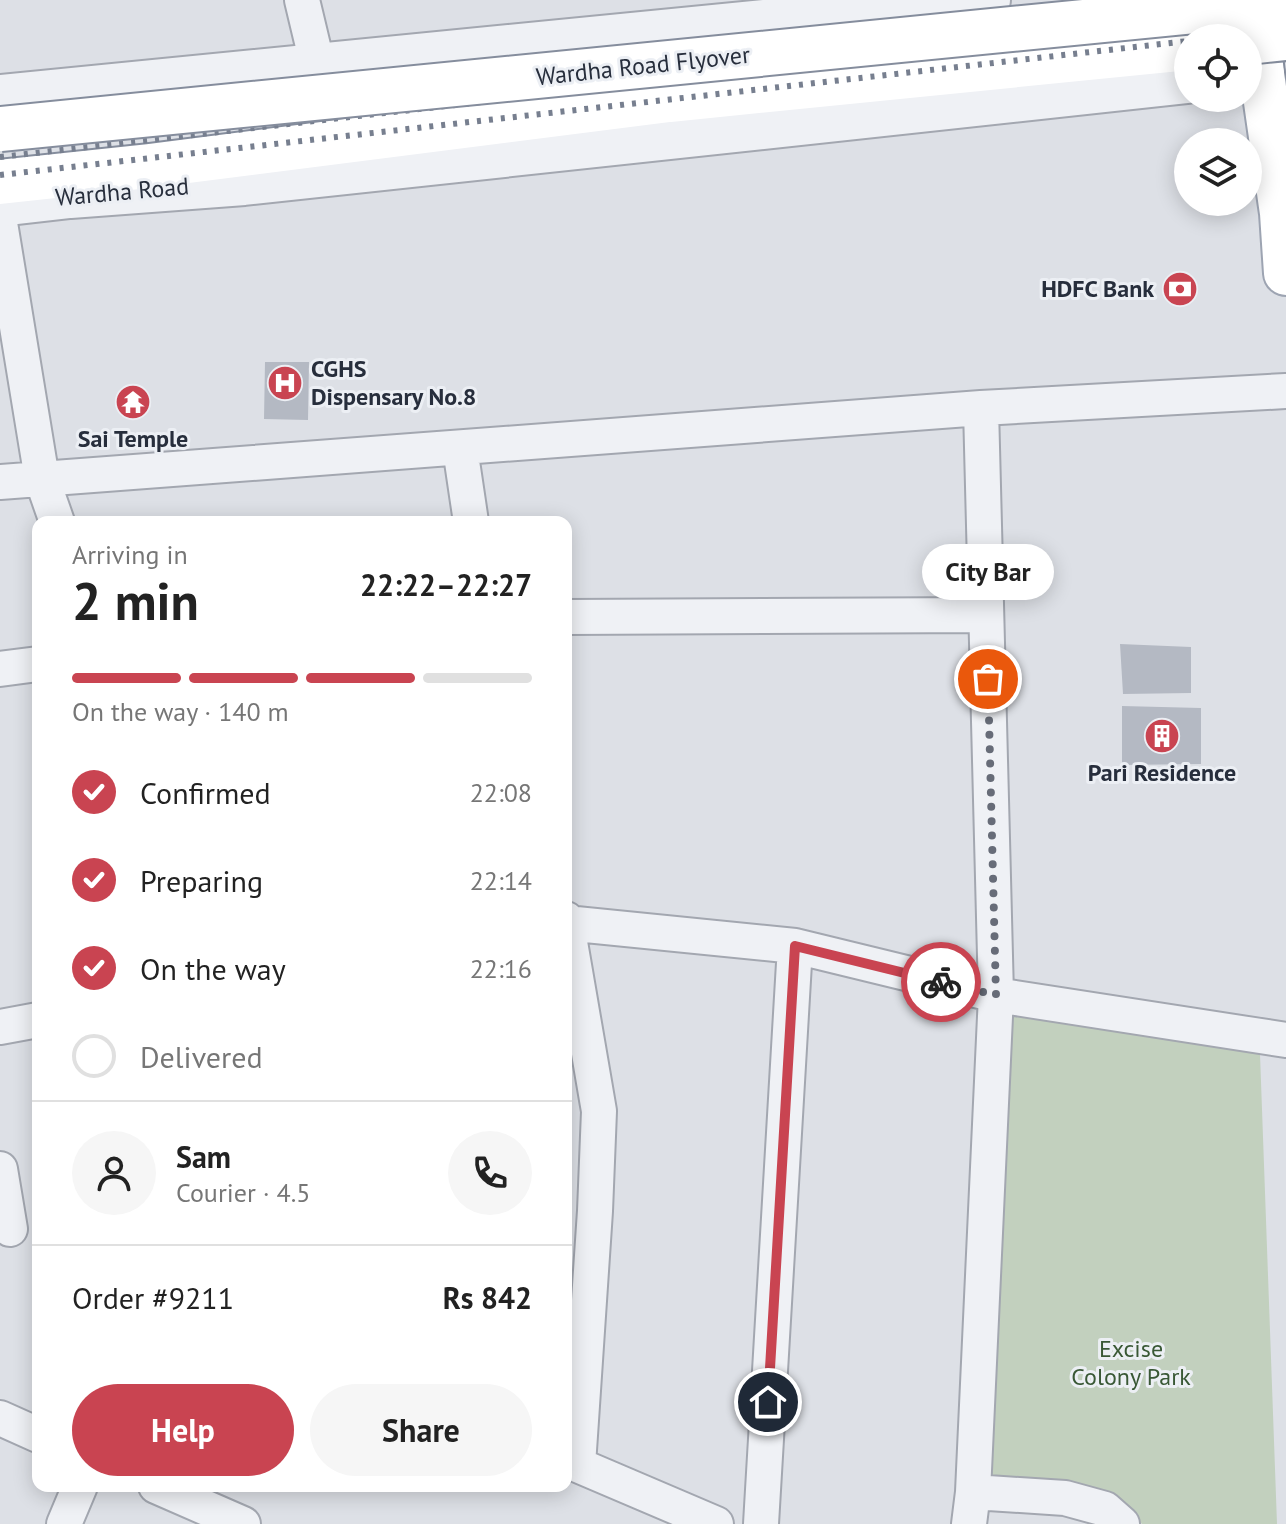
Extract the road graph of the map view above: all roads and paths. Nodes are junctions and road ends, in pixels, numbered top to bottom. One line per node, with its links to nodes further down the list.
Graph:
1 (302, 0): 9 (street)
2 (988, 0): 9 (street)
3 (1254, 0): 5 (main road)
4 (1286, 2): 12 (main road, Wardha Road Flyover, bridge)
5 (1257, 24)
6 (1286, 38): 8 (main road, bridge)
7 (1174, 49): 13 (main road, Wardha Road Flyover)
8 (1262, 64)
9 (318, 67): 12 (street)
10 (1262, 72): 16 (main road)
11 (1174, 83): 14 (street, Wardha Road)
12 (2, 108)
13 (0, 182)
14 (0, 204)
15 (0, 223): 20 (street)
16 (1286, 273)
17 (1286, 391): 18 (street)
18 (981, 408): 19 (street); 24 (street)
19 (460, 448): 20 (street); 23 (street)
20 (42, 479): 21 (street); 22 (street)
21 (0, 482)
22 (55, 516)
23 (470, 516)
24 (986, 615): 25 (street); 31 (street)
25 (572, 617)
26 (32, 665): 27 (street)
27 (0, 669)
28 (572, 922): 29 (street)
29 (795, 946): 31 (street); 46 (street)
30 (572, 956): 39 (street)
31 (996, 995): 34 (street); 42 (street)
32 (32, 1021): 33 (street)
33 (0, 1027)
34 (1286, 1040)
35 (0, 1169): 36 (street)
36 (16, 1231)
37 (0, 1418): 38 (street)
38 (32, 1432)
39 (572, 1463): 45 (street)
40 (77, 1492): 43 (street)
41 (170, 1492): 44 (street)
42 (971, 1508): 47 (street)
43 (64, 1524)
44 (243, 1524)
45 (716, 1524)
46 (761, 1524)
47 (1122, 1524)

